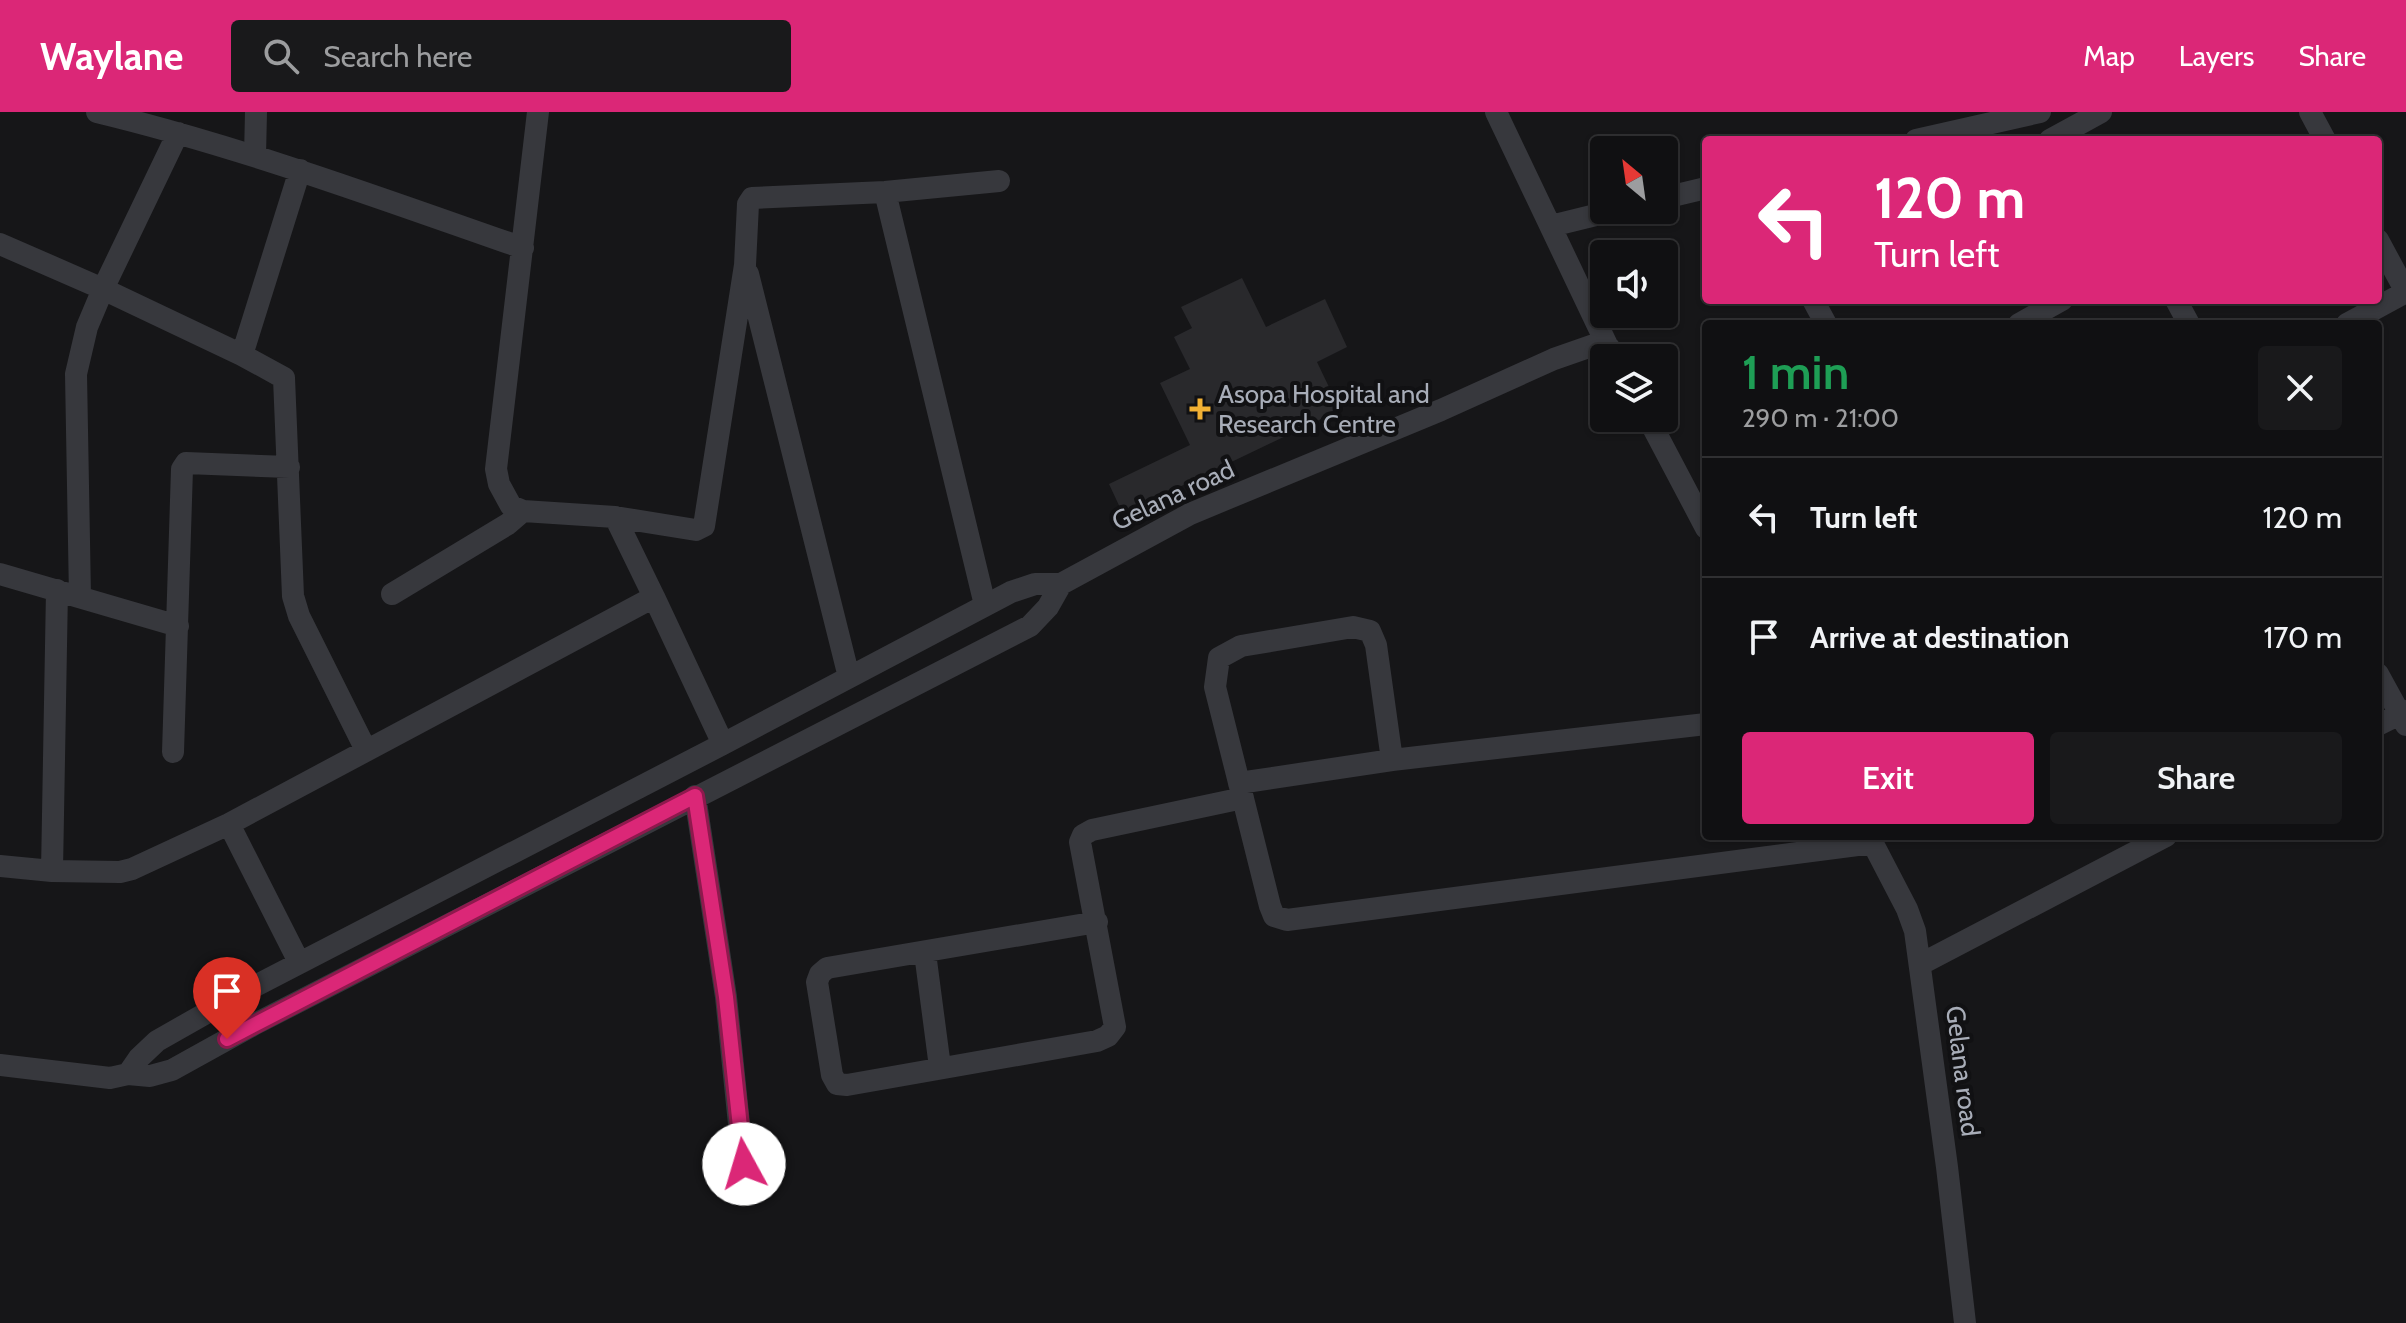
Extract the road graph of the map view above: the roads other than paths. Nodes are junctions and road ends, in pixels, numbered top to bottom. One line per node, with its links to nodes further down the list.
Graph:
1 (97, 112): 7 (street)
2 (256, 112): 13 (street)
3 (538, 112): 23 (street)
4 (1496, 112): 20 (street)
5 (2040, 112): 10 (street)
6 (2310, 112): 12 (street)
7 (150, 118): 9 (street)
8 (2087, 122): 11 (street)
9 (178, 133): 13 (street); 25 (street)
10 (1934, 136)
11 (2058, 136)
12 (2323, 136)
13 (255, 156): 14 (street)
14 (300, 170): 23 (street); 32 (street)
15 (999, 181): 17 (street)
16 (1702, 189): 18 (street)
17 (885, 192): 24 (street); 44 (street)
18 (1678, 195)
19 (1590, 216): 20 (street)
20 (1551, 226): 30 (street)
21 (0, 244): 25 (street)
22 (2382, 247): 26 (street)
23 (523, 248): 36 (street)
24 (745, 265): 37 (street); 46 (street)
25 (103, 289): 32 (street); 42 (street)
26 (2406, 292): 29 (street)
27 (2055, 304): 28 (street)
28 (2026, 320)
29 (2354, 320)
30 (1609, 344)
31 (1590, 346): 39 (street, Gelana road)
32 (242, 355): 34 (street)
33 (1657, 432): 35 (street)
34 (289, 467): 45 (street); 52 (street)
35 (1700, 503)
36 (523, 511): 37 (street); 41 (street)
37 (615, 517): 43 (street)
38 (0, 574): 40 (street)
39 (1061, 584): 44 (street); 56 (street)
40 (57, 590): 42 (street); 61 (street)
41 (392, 594)
42 (80, 597): 45 (street)
43 (654, 597): 51 (street); 52 (street)
44 (985, 605): 46 (street)
45 (178, 626): 53 (street)
46 (849, 677): 51 (street)
47 (2382, 681): 48 (street)
48 (2404, 717): 50 (street)
49 (1702, 724): 54 (street)
50 (2382, 724)
51 (723, 744): 64 (street)
52 (366, 750): 57 (street)
53 (173, 752)
54 (1392, 760): 55 (street); 55 (street)
55 (1241, 791): 58 (street); 62 (street)
56 (695, 796): 67 (street); 71 (street)
57 (229, 824): 61 (street); 64 (street)
58 (1871, 840): 65 (street, Gelana road)
59 (2158, 840): 65 (street)
60 (0, 866): 61 (street)
61 (52, 871)
62 (1097, 922): 63 (street); 69 (street)
63 (925, 953): 69 (street); 69 (street)
64 (299, 962): 66 (street)
65 (1921, 964): 72 (street, Gelana road)
66 (238, 995): 67 (street); 70 (street)
67 (255, 1024): 70 (street)
68 (0, 1065): 70 (street)
69 (940, 1067)
70 (128, 1074)
71 (746, 1192)
72 (1965, 1323)

